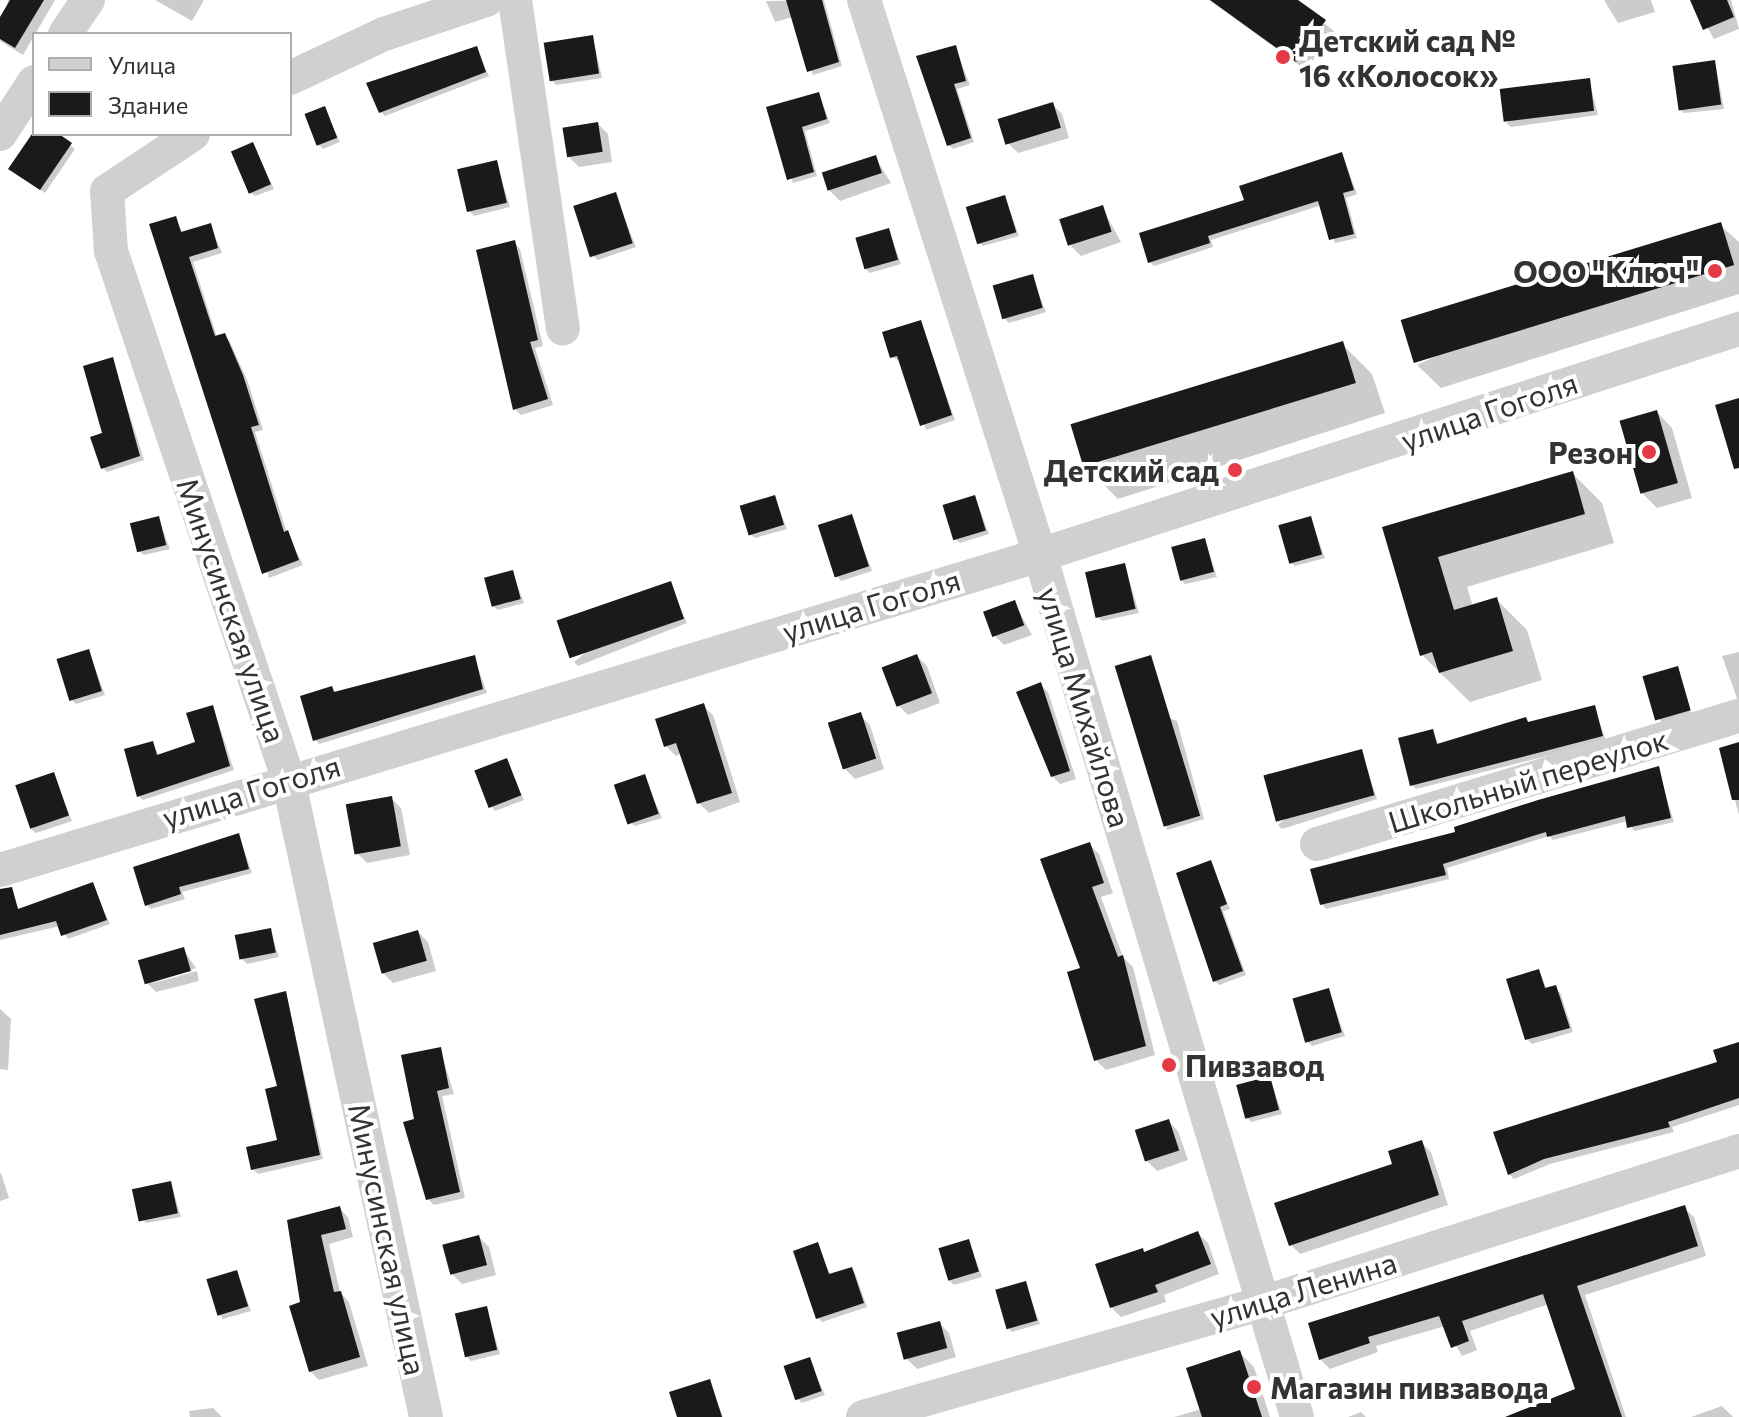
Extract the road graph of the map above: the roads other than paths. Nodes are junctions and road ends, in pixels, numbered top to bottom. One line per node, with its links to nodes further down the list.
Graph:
1 (88, 0): 5 (street)
2 (486, 0): 6 (street)
3 (515, 0): 10 (street)
4 (864, 0): 12 (street, улица Михайлова)
5 (66, 32)
6 (292, 77)
7 (32, 85): 8 (street)
8 (0, 134)
9 (190, 136): 14 (street, Минусинская улица)
10 (563, 329)
11 (1739, 329): 12 (street, улица Гоголя)
12 (1040, 555): 14 (street, улица Гоголя); 18 (street, улица Михайлова)
13 (1739, 716): 15 (street, Школьный переулок)
14 (288, 778): 16 (street, улица Гоголя); 19 (street, Минусинская улица)
15 (1317, 844)
16 (0, 870)
17 (1739, 1151): 18 (street, улица Ленина)
18 (1262, 1303): 20 (street, улица Ленина); 21 (street, улица Михайлова)
19 (426, 1417)
20 (863, 1417)
21 (1297, 1417)

